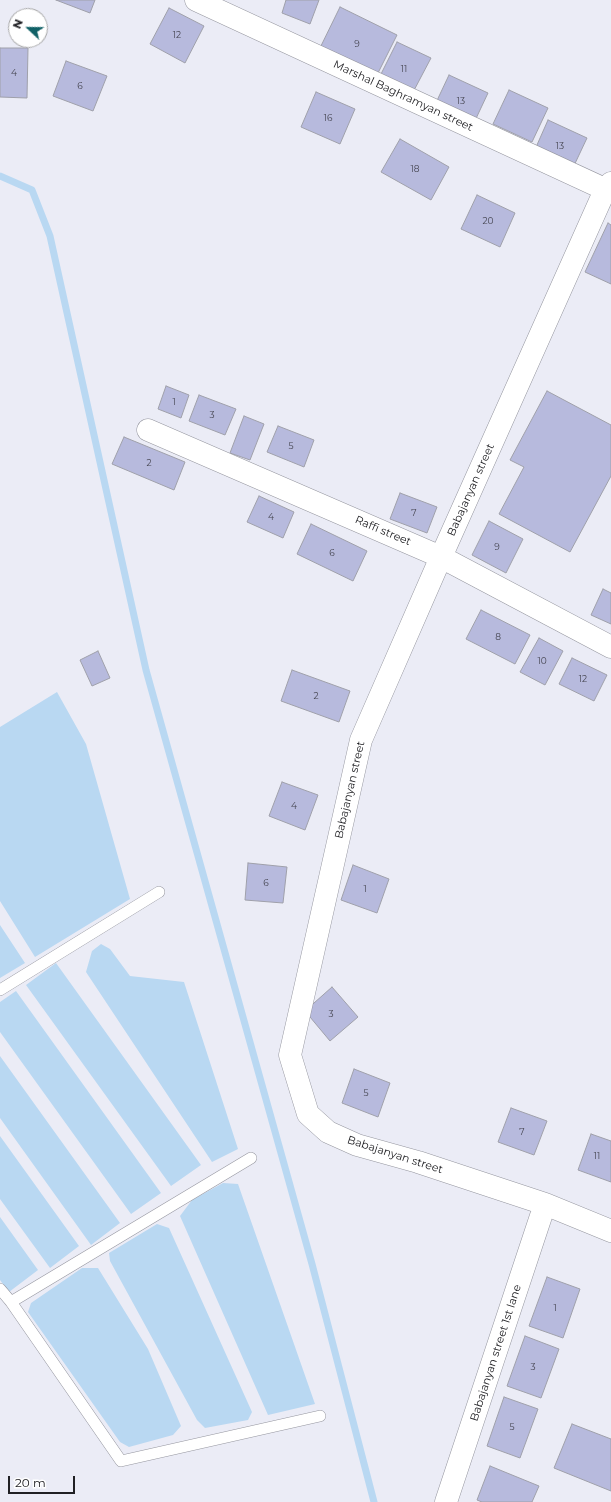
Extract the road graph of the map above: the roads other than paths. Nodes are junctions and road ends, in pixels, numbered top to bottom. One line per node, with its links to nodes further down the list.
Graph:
1 (196, 0): 2 (street, Marshal Baghramyan street)
2 (609, 189): 4 (street, Babajanyan street)
3 (148, 430): 4 (street, Raffi street)
4 (441, 556): 5 (street, Raffi street); 9 (street, Babajanyan street)
5 (611, 648)
6 (159, 892): 7 (lane)
7 (0, 990)
8 (251, 1158): 12 (lane)
9 (545, 1204): 10 (street, Babajanyan street); 14 (street, Babajanyan street 1st lane)
10 (611, 1231)
11 (0, 1289): 12 (lane)
12 (11, 1302): 13 (lane)
13 (320, 1416)
14 (446, 1502)

